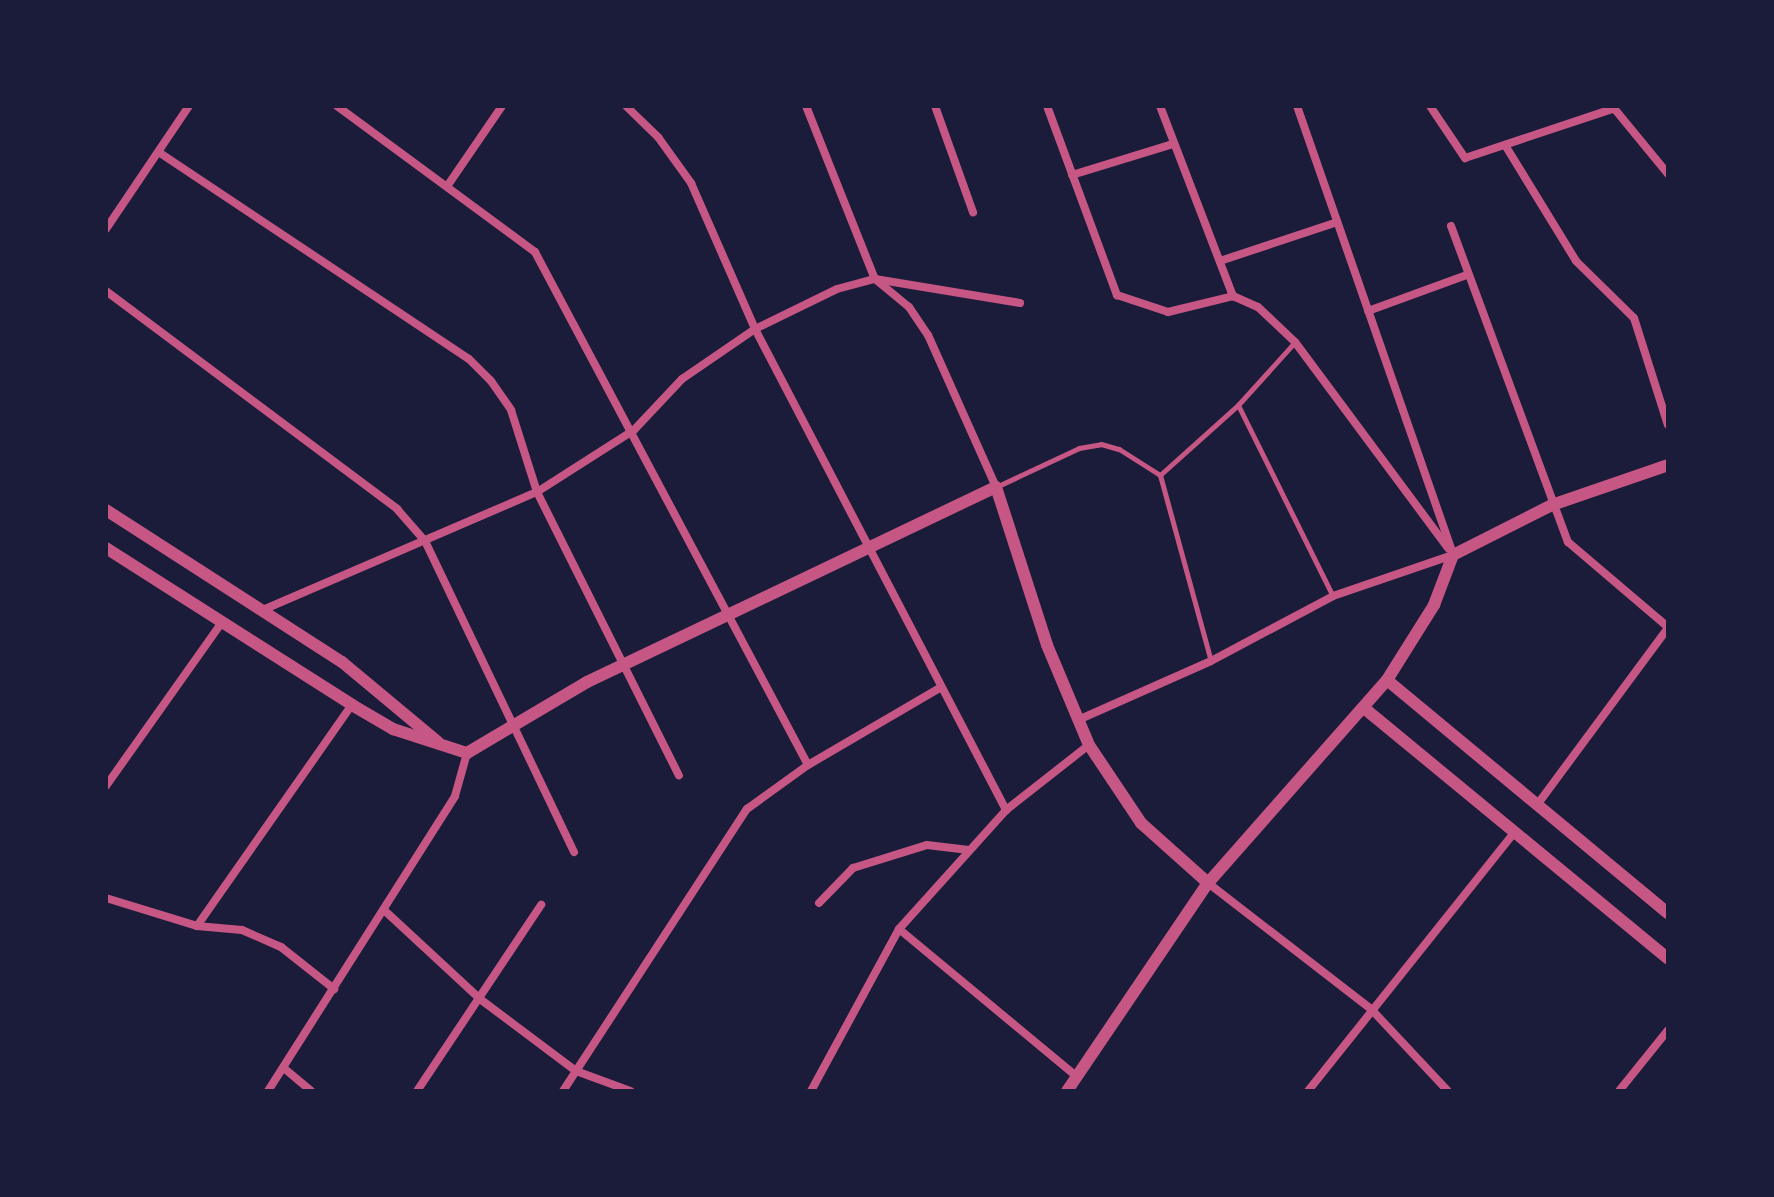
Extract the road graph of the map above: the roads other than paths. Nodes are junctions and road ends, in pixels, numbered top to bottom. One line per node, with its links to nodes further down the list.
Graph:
1 (189, 106): 14 (street)
2 (337, 106): 17 (street)
3 (502, 106): 17 (street)
4 (626, 106): 29 (street)
5 (806, 106): 24 (street)
6 (935, 106): 18 (street)
7 (1047, 106): 16 (street)
8 (1160, 106): 12 (street)
9 (1297, 106): 19 (street)
10 (1430, 106): 13 (street)
11 (1614, 107): 13 (street); 15 (street)
12 (1173, 144): 16 (street); 22 (street)
13 (1505, 145): 32 (street)
14 (160, 153): 21 (street); 37 (street)
15 (1668, 174)
16 (1072, 175): 26 (street)
17 (448, 185): 33 (street)
18 (973, 212)
19 (1337, 222): 22 (street); 28 (street)
20 (1451, 226): 23 (street)
21 (106, 229)
22 (1220, 261): 26 (street)
23 (1467, 275): 28 (street); 38 (street)
24 (875, 279): 27 (street); 29 (street); 36 (street)
25 (106, 291): 40 (street)
26 (1233, 296): 30 (street)
27 (1020, 303)
28 (1368, 311): 43 (street)
29 (755, 329): 33 (street); 41 (street)
30 (1295, 342): 31 (lane); 43 (street)
31 (1238, 405): 35 (lane); 44 (lane)
32 (1668, 425)
33 (634, 430): 37 (street); 46 (street)
34 (1668, 465): 38 (street)
35 (1160, 475): 36 (lane); 49 (lane)
36 (996, 487): 41 (street); 55 (street)
37 (537, 492): 40 (street); 50 (street)
38 (1552, 505): 43 (street); 48 (street)
39 (106, 510): 45 (street)
40 (425, 541): 45 (street); 56 (street)
41 (869, 544): 46 (street); 52 (street)
42 (106, 548): 47 (street)
43 (1453, 555): 44 (street); 51 (street)
44 (1333, 596): 49 (street)
45 (265, 609): 58 (street)
46 (725, 613): 50 (street); 60 (street)
47 (222, 622): 53 (street); 62 (street)
48 (1668, 628): 63 (street)
49 (1211, 661): 55 (street)
50 (620, 666): 56 (street); 61 (street)
51 (1387, 680): 54 (street); 63 (street)
52 (940, 688): 60 (street); 64 (street)
53 (352, 705): 58 (street); 74 (street)
54 (1364, 708): 65 (street); 68 (street)
55 (1078, 720): 57 (street)
56 (514, 729): 59 (street); 67 (street)
57 (1089, 745): 64 (street); 68 (street)
58 (444, 747): 59 (street)
59 (467, 753): 72 (street)
60 (808, 765): 82 (street)
61 (679, 775)
62 (106, 786)
63 (1537, 805): 73 (street)
64 (1006, 810): 66 (street)
65 (1514, 833): 76 (street); 79 (street)
66 (969, 850): 70 (street); 75 (street)
67 (574, 852)
68 (1208, 883): 79 (street); 83 (street)
69 (106, 898): 74 (street)
70 (819, 903)
71 (541, 905): 78 (street)
72 (384, 910): 77 (street); 78 (street)
73 (1668, 913)
74 (197, 926): 77 (street)
75 (899, 929): 83 (street); 89 (street)
76 (1668, 959)
77 (334, 989): 81 (street)
78 (480, 999): 82 (street); 86 (street)
79 (1371, 1009): 91 (street); 92 (street)
80 (1668, 1030): 93 (street)
81 (285, 1069): 84 (street); 85 (street)
82 (576, 1071): 87 (street); 88 (street)
83 (1076, 1076): 90 (street)
84 (268, 1091)
85 (311, 1091)
86 (417, 1091)
87 (563, 1091)
88 (630, 1091)
89 (811, 1091)
90 (1067, 1091)
91 (1308, 1091)
92 (1448, 1091)
93 (1619, 1091)

